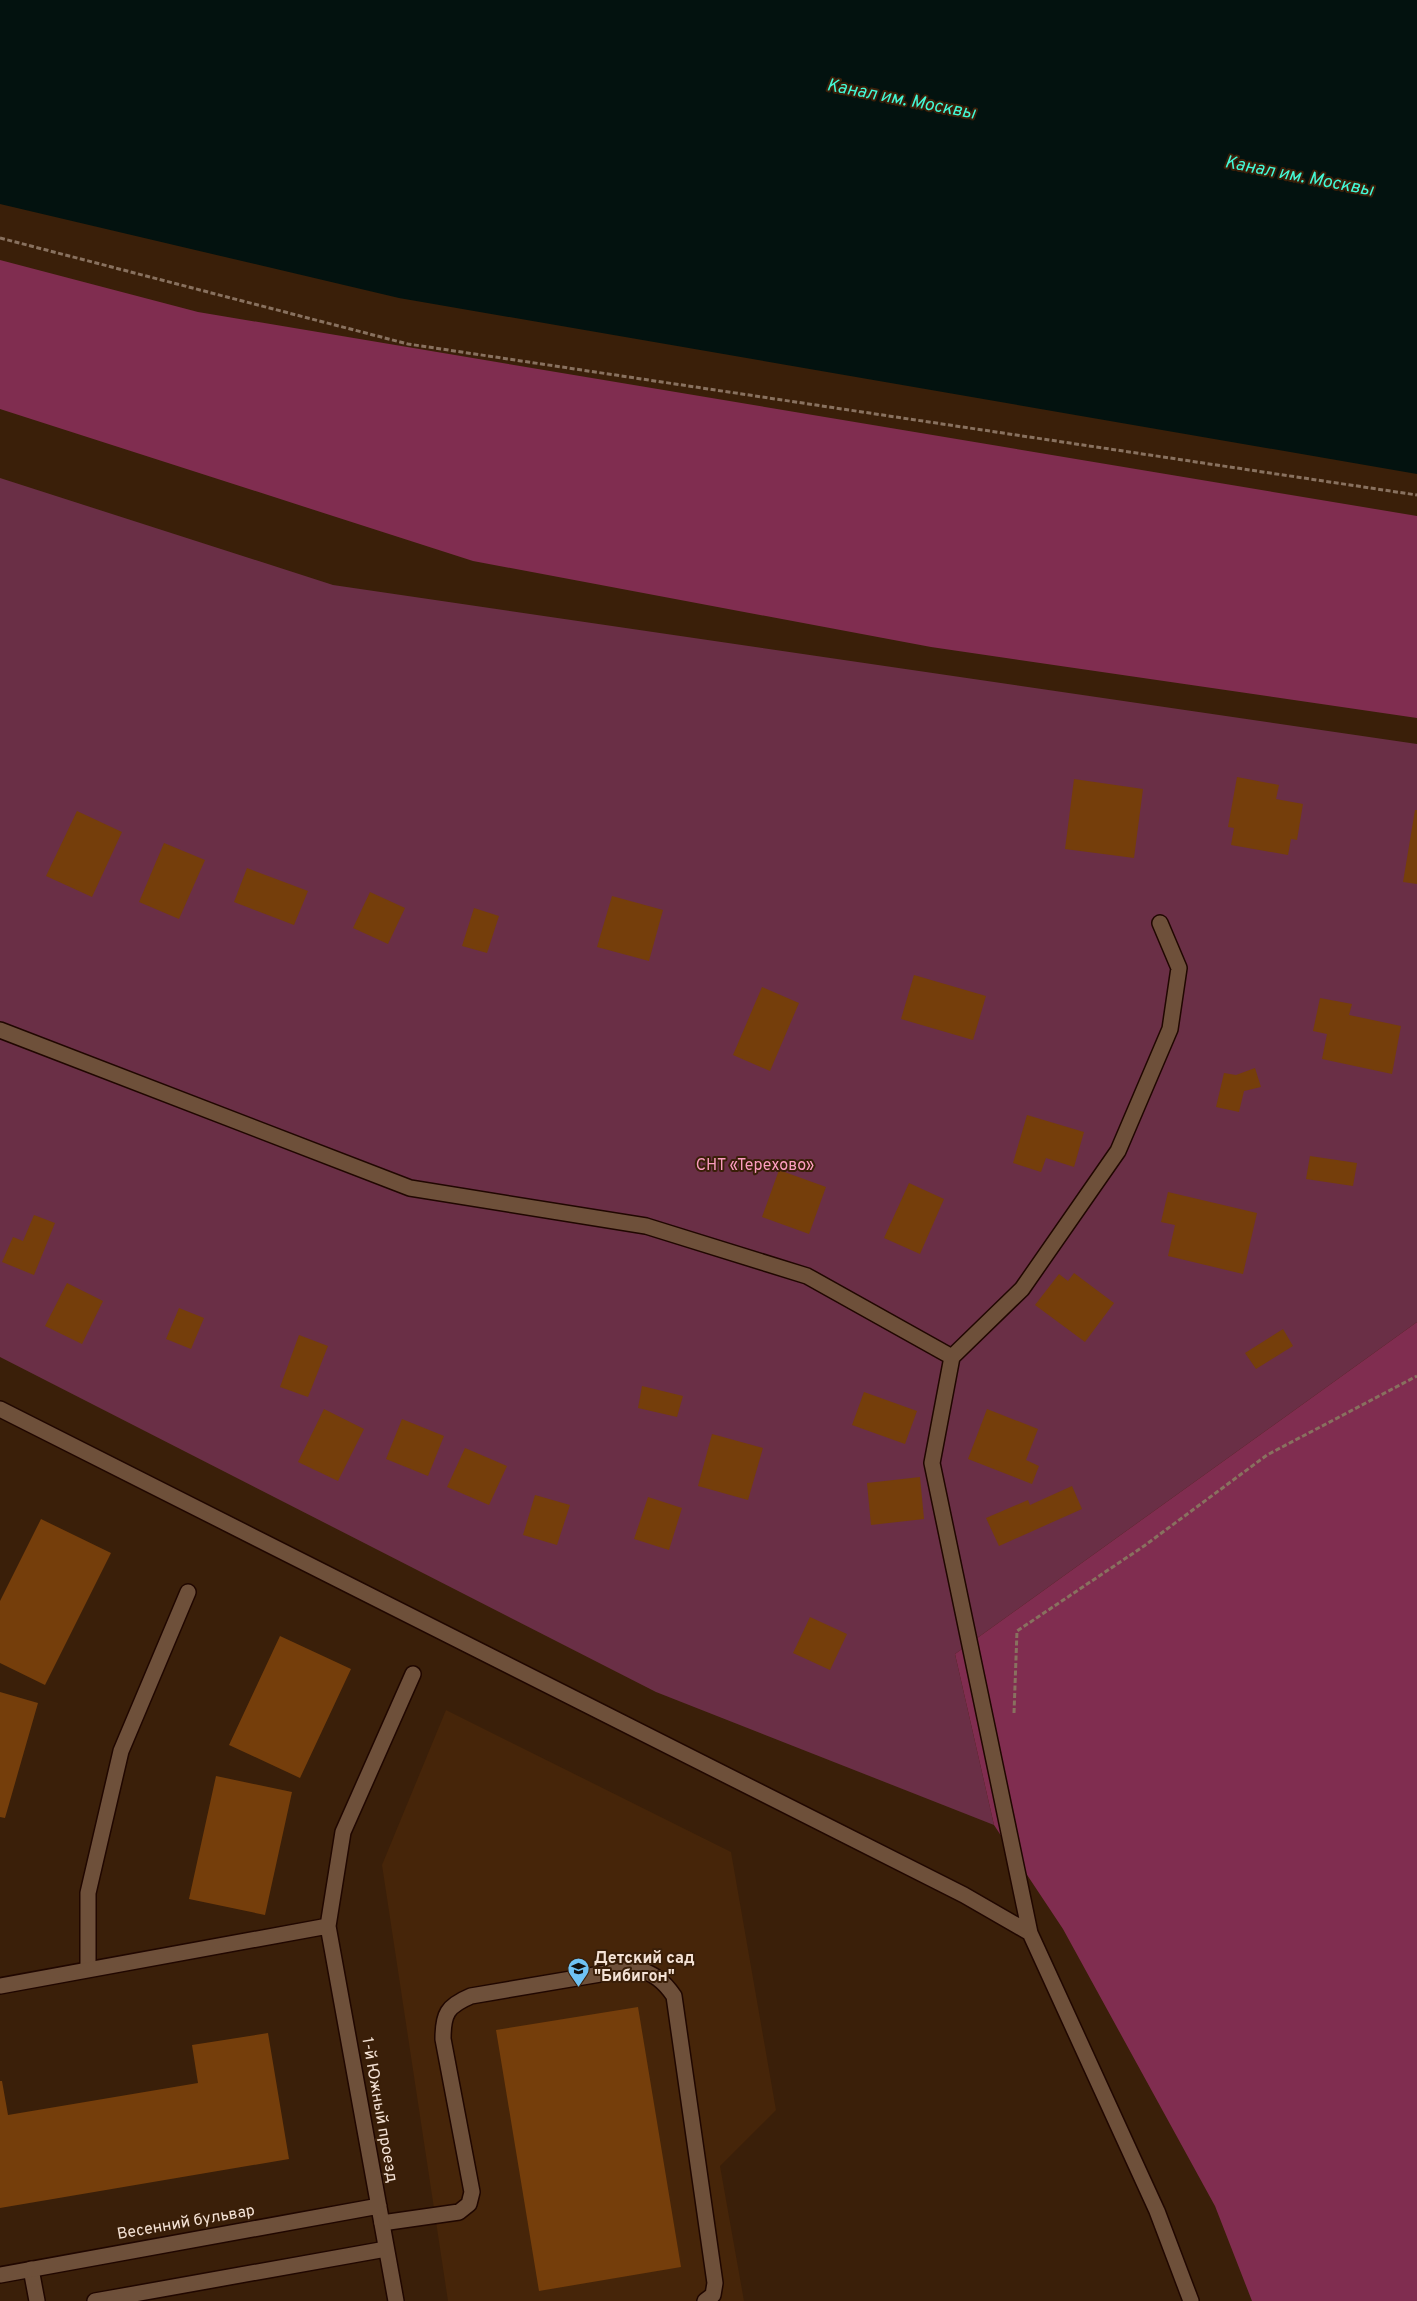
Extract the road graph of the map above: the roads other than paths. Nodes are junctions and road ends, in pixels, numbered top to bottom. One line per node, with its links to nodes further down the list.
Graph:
1 (1160, 923): 3 (street)
2 (0, 1030): 3 (street)
3 (952, 1356): 8 (street)
4 (0, 1409): 8 (street)
5 (188, 1592): 9 (street)
6 (413, 1674): 7 (street, 1-й Южный проезд)
7 (328, 1926): 9 (street); 11 (street, 1-й Южный проезд)
8 (1030, 1933): 20 (street)
9 (88, 1970): 10 (street)
10 (0, 1986)
11 (378, 2206): 12 (street, 1-й Южный проезд); 14 (street, Весенний бульвар)
12 (382, 2223): 13 (street, 1-й Южный проезд); 19 (street)
13 (386, 2249): 17 (street); 18 (street, 1-й Южный проезд)
14 (31, 2269): 15 (street, Весенний бульвар); 16 (street)
15 (0, 2275)
16 (37, 2301)
17 (94, 2301)
18 (396, 2301)
19 (705, 2301)
20 (1192, 2301)

